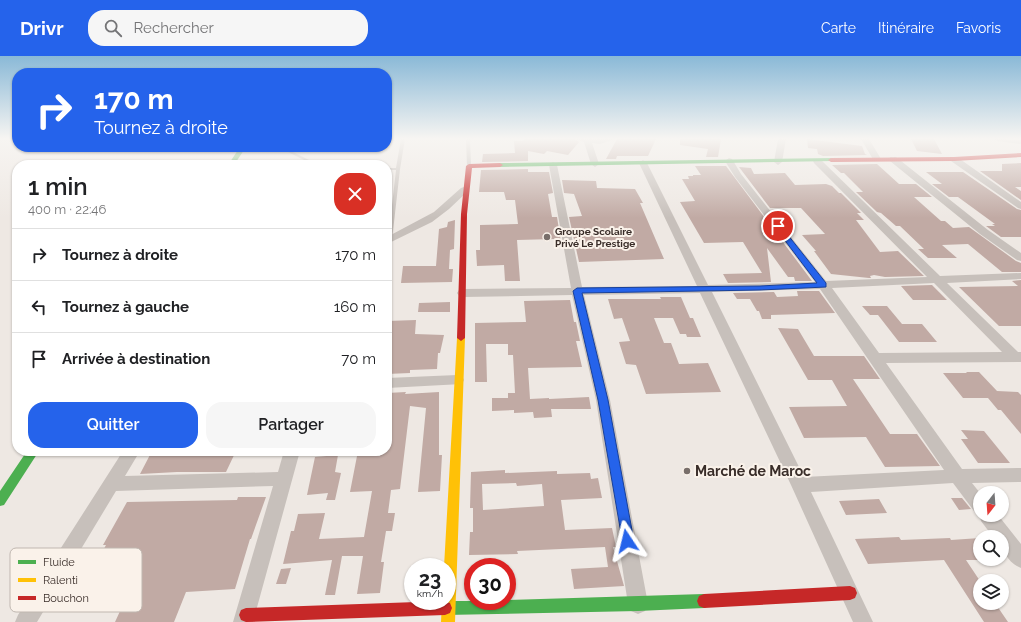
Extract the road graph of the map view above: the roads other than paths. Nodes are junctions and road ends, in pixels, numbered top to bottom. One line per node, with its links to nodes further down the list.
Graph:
1 (399, 165): 11 (lane)
2 (494, 165): 9 (main road)
3 (553, 165): 21 (street)
4 (644, 165): 20 (street)
5 (732, 165): 19 (street)
6 (821, 165): 18 (street)
7 (901, 165): 16 (street)
8 (963, 165): 13 (street)
9 (469, 166): 12 (main road)
10 (392, 169): 11 (lane)
11 (398, 169): 14 (lane)
12 (464, 190): 15 (street); 22 (main road)
13 (1021, 206)
14 (392, 212)
15 (392, 239)
16 (1021, 258)
17 (1021, 276): 18 (street)
18 (935, 279): 19 (street); 24 (street)
19 (823, 285): 20 (street); 23 (street)
20 (704, 289): 21 (street); 34 (street)
21 (577, 291): 22 (street); 42 (street)
22 (463, 293): 25 (main road)
23 (876, 358): 24 (street); 31 (street)
24 (1019, 358)
25 (457, 380): 26 (street); 39 (main road)
26 (392, 383)
27 (30, 456): 36 (main road)
28 (129, 456): 33 (street)
29 (290, 456): 32 (street)
30 (1021, 475): 31 (street)
31 (957, 476): 34 (street); 35 (street)
32 (283, 479): 33 (street); 47 (street)
33 (112, 484): 38 (street)
34 (799, 485): 41 (street)
35 (973, 497)
36 (0, 501)
37 (992, 522): 40 (street)
38 (72, 548)
39 (451, 558)
40 (1021, 559)
41 (850, 594): 42 (main road); 50 (street)
42 (638, 604): 43 (main road)
43 (456, 608)
44 (408, 610): 47 (main road)
45 (449, 610): 49 (main road)
46 (31, 612): 48 (street)
47 (244, 618)
48 (25, 622)
49 (448, 622)
50 (863, 622)

